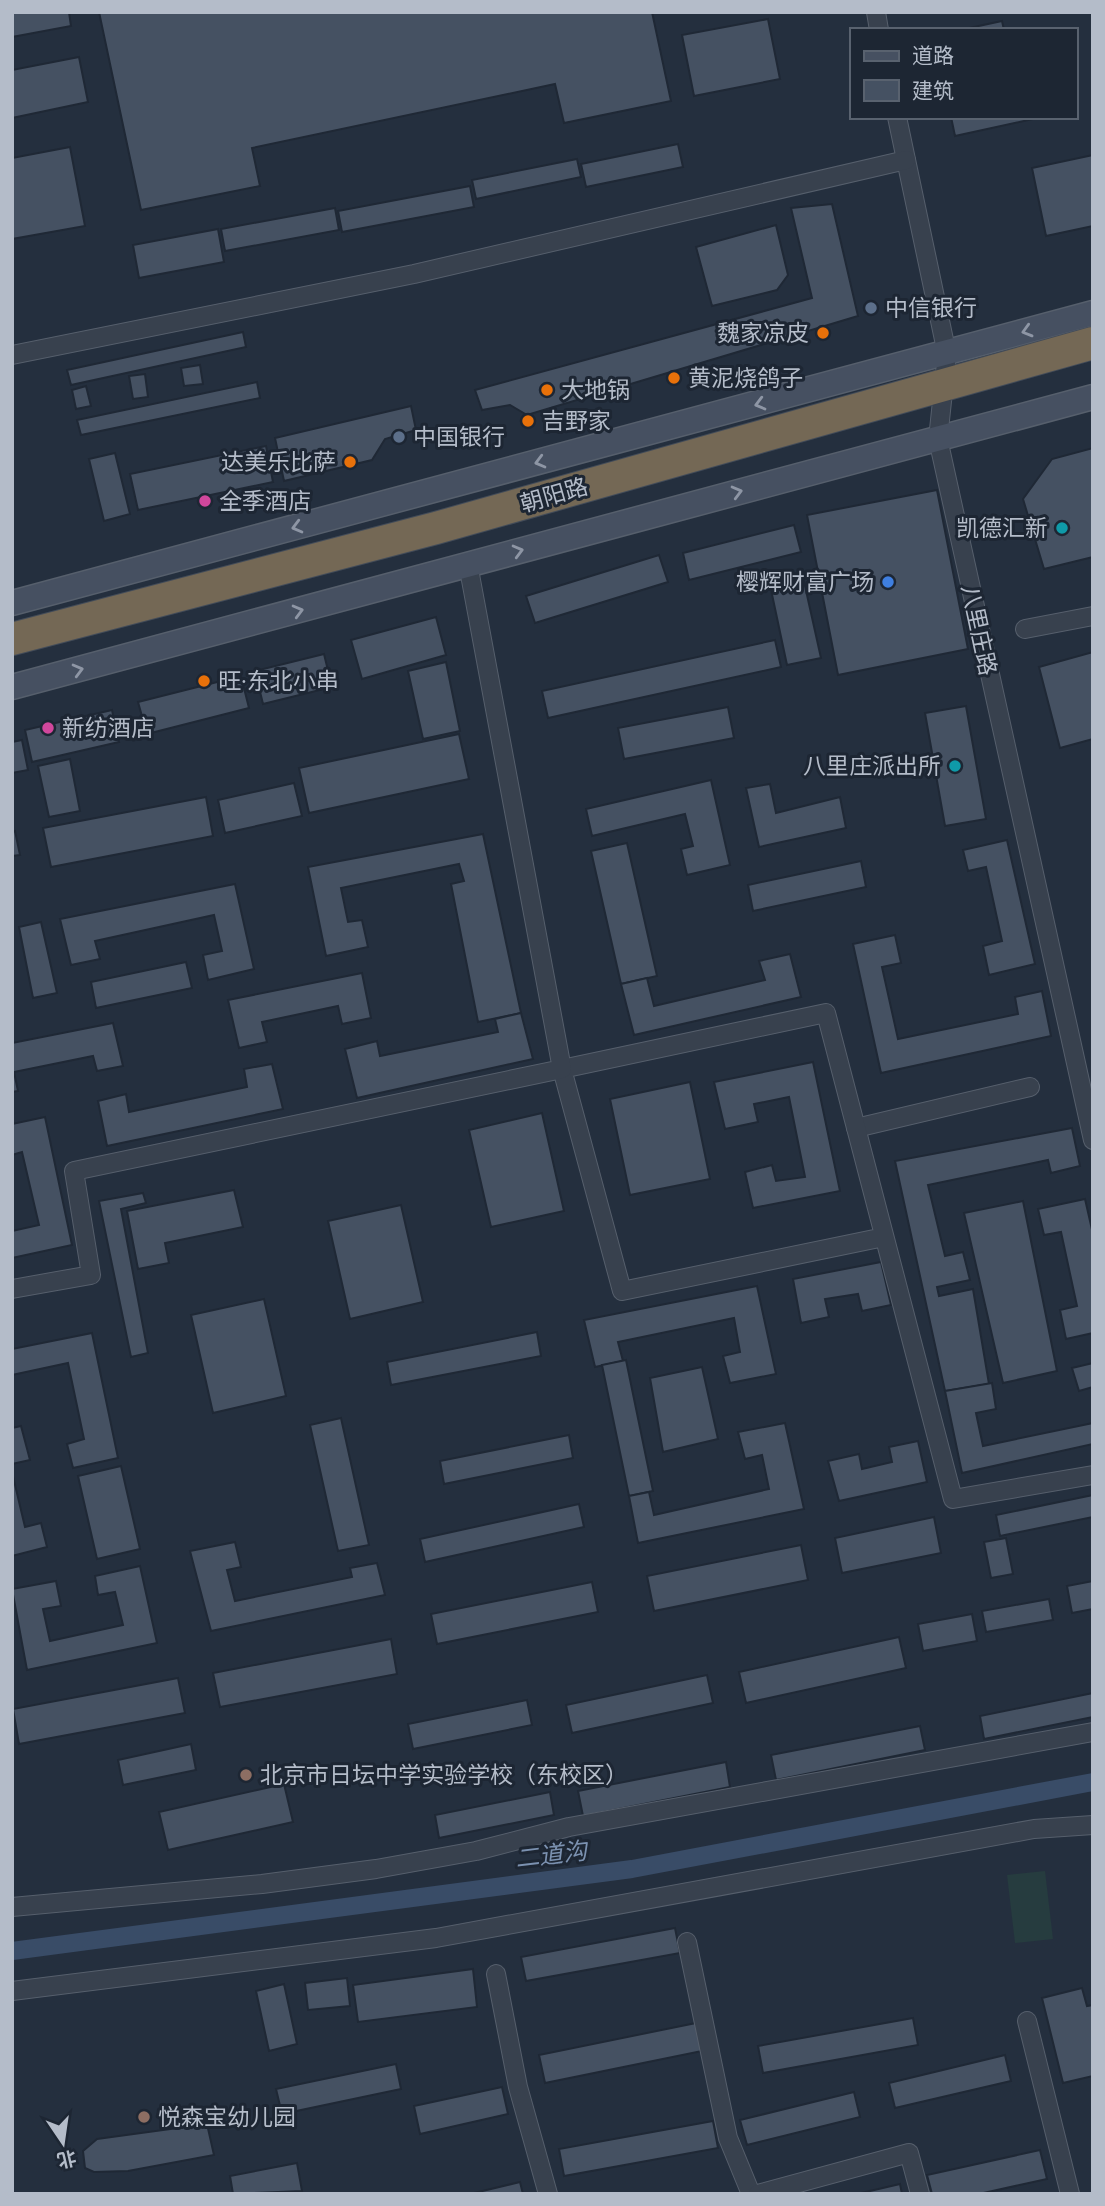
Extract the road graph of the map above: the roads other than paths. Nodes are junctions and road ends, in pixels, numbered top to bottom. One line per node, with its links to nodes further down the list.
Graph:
1 (897, 119): 2 (street, 八里庄路)
2 (906, 160): 5 (street); 7 (street, 八里庄路)
3 (1093, 313): 7 (street, 朝阳路, one-way to 7)
4 (1093, 343): 7 (highway, 朝阳路)
5 (12, 355)
6 (1093, 364): 7 (highway, 朝阳路)
7 (944, 381): 9 (street, 八里庄路); 11 (street, 朝阳路, one-way to 11); 14 (highway, 朝阳路); 15 (highway, 朝阳路)
8 (1093, 397): 9 (street, 朝阳路)
9 (938, 439): 10 (street, 朝阳路, one-way to 9); 19 (street, 八里庄路)
10 (468, 564): 16 (street, 朝阳路, one-way to 10); 17 (street)
11 (12, 603)
12 (1093, 616): 13 (street)
13 (1025, 629)
14 (12, 639)
15 (12, 658)
16 (12, 687)
17 (562, 1069): 20 (street); 22 (street); 23 (street)
18 (1030, 1087): 20 (street)
19 (1088, 1094): 21 (street, 八里庄路)
20 (856, 1128): 22 (street)
21 (1093, 1140)
22 (884, 1237): 24 (street)
23 (12, 1289)
24 (1093, 1475)
25 (1093, 1732): 27 (street)
26 (1093, 1825): 30 (street)
27 (12, 1907)
28 (687, 1942): 33 (street)
29 (496, 1974): 32 (street)
30 (12, 1991)
31 (1027, 2021): 36 (street)
32 (548, 2194)
33 (751, 2194)
34 (758, 2194): 35 (street)
35 (920, 2194)
36 (1070, 2194)

